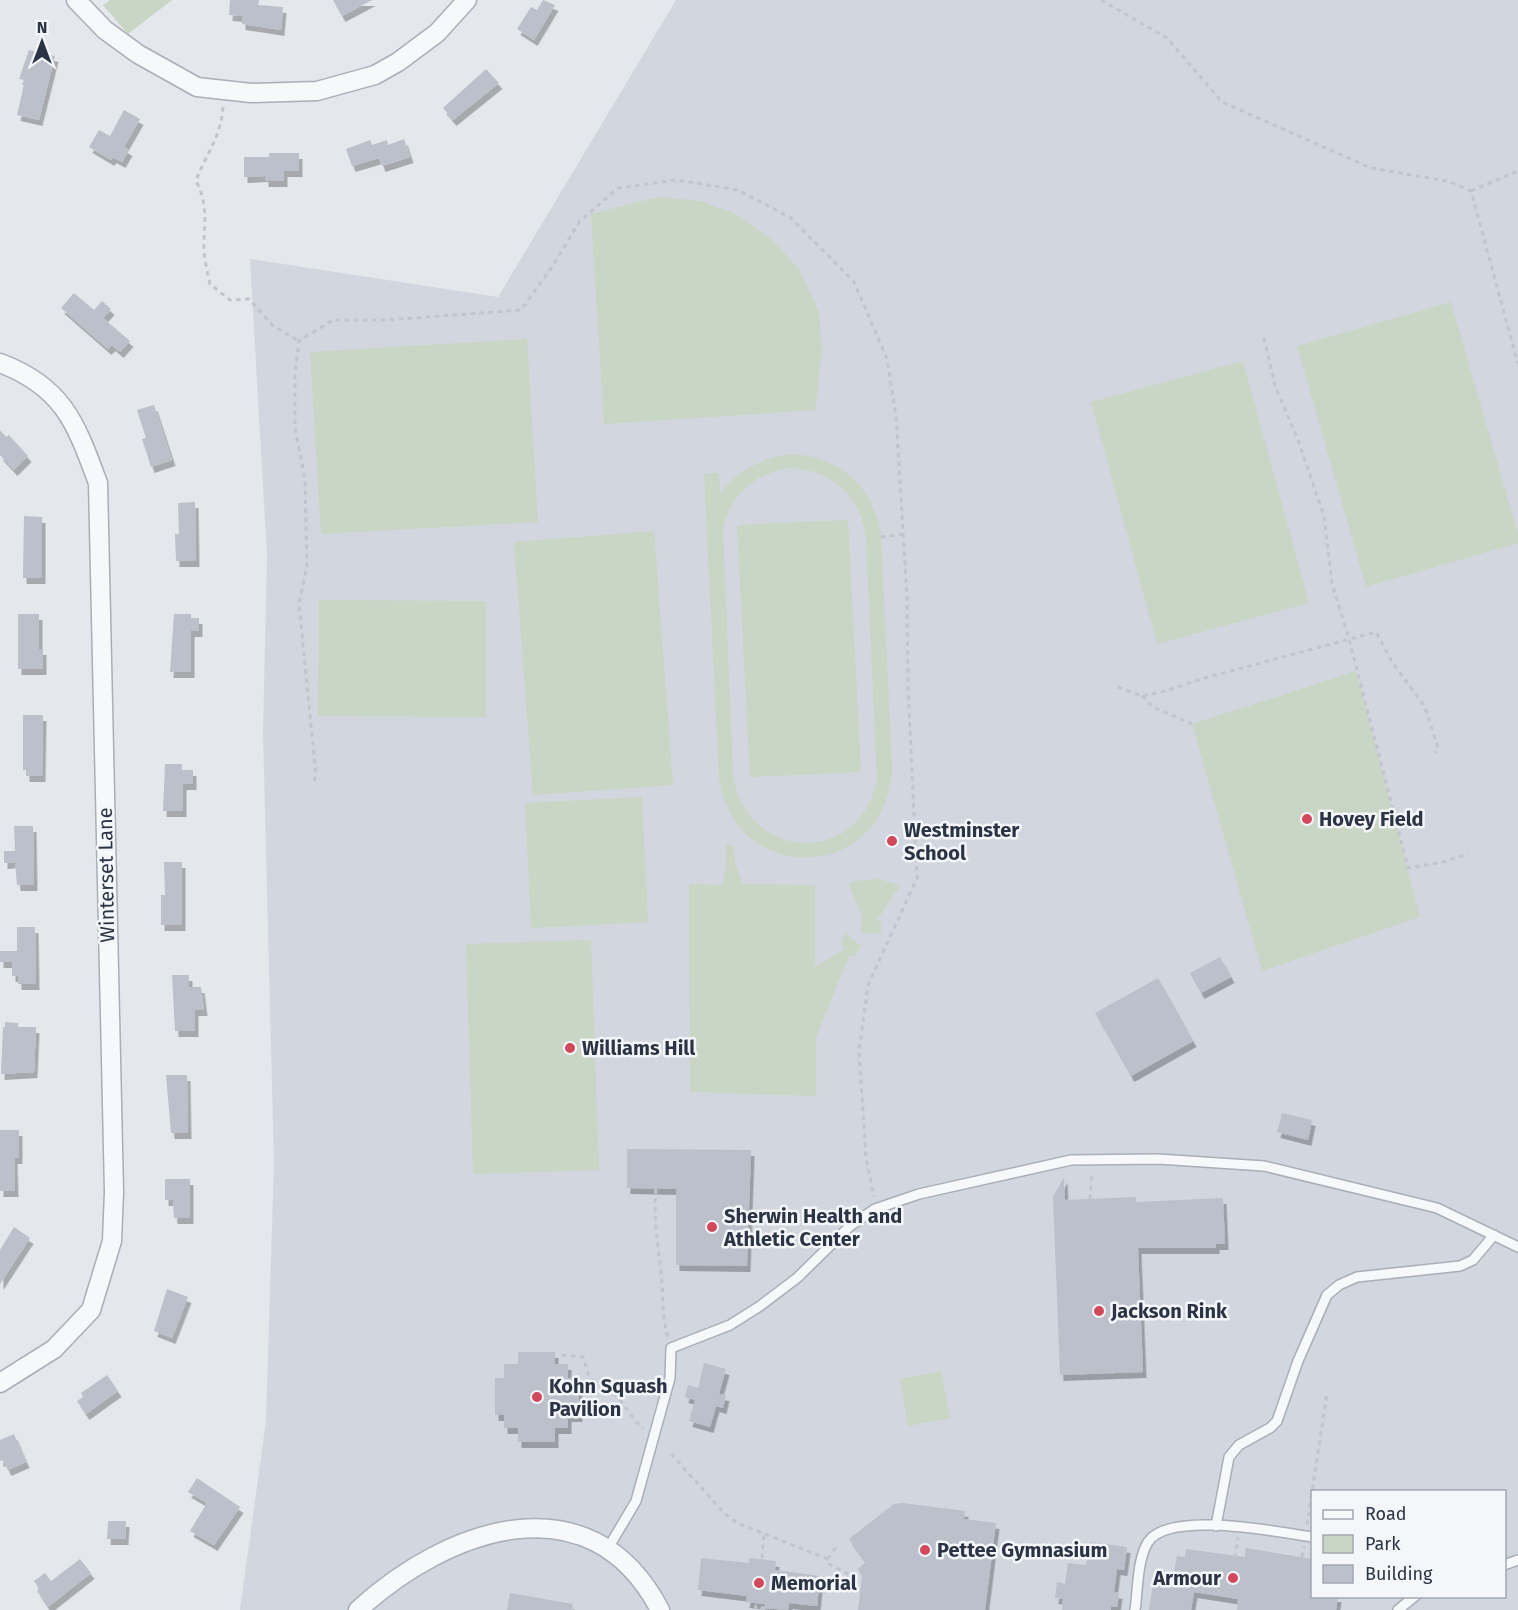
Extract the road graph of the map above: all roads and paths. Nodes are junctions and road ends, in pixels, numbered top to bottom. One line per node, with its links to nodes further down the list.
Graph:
1 (76, 0): 4 (street)
2 (467, 0): 4 (street)
3 (1101, 0): 6 (path)
4 (223, 90): 8 (path)
5 (1518, 171): 6 (path)
6 (1471, 191): 10 (path)
7 (1264, 338): 13 (path)
8 (299, 341): 11 (path); 18 (path)
9 (0, 363): 28 (street, Winterset Lane)
10 (1518, 364)
11 (903, 534): 12 (path); 23 (path)
12 (881, 537)
13 (1349, 639): 15 (path); 17 (path); 19 (path)
14 (1118, 687): 15 (path)
15 (1142, 696): 16 (path)
16 (1192, 724)
17 (1435, 753)
18 (314, 781)
19 (1468, 854)
20 (1091, 1158): 22 (path); 23 (lane); 24 (lane)
21 (656, 1189): 26 (path)
22 (1090, 1199)
23 (878, 1208): 26 (lane)
24 (1494, 1235): 25 (lane); 34 (lane)
25 (1518, 1247)
26 (671, 1348): 30 (lane)
27 (561, 1355): 30 (path)
28 (0, 1383)
29 (1326, 1393): 32 (path)
30 (653, 1439): 40 (lane)
31 (671, 1454): 35 (path)
32 (1314, 1490)
33 (1311, 1519): 37 (path)
34 (1216, 1526): 37 (lane); 51 (lane)
35 (764, 1534): 42 (path); 43 (path)
36 (1238, 1536): 44 (path)
37 (1309, 1536)
38 (1294, 1543): 41 (path)
39 (838, 1544): 43 (path)
40 (607, 1550): 47 (street); 48 (street)
41 (1302, 1557)
42 (762, 1558)
43 (828, 1558): 45 (path)
44 (1235, 1558)
45 (850, 1575)
46 (1413, 1598): 52 (lane)
47 (358, 1610)
48 (660, 1610)
49 (756, 1610): 50 (path)
50 (770, 1610)
51 (1135, 1610)
52 (1398, 1610)

